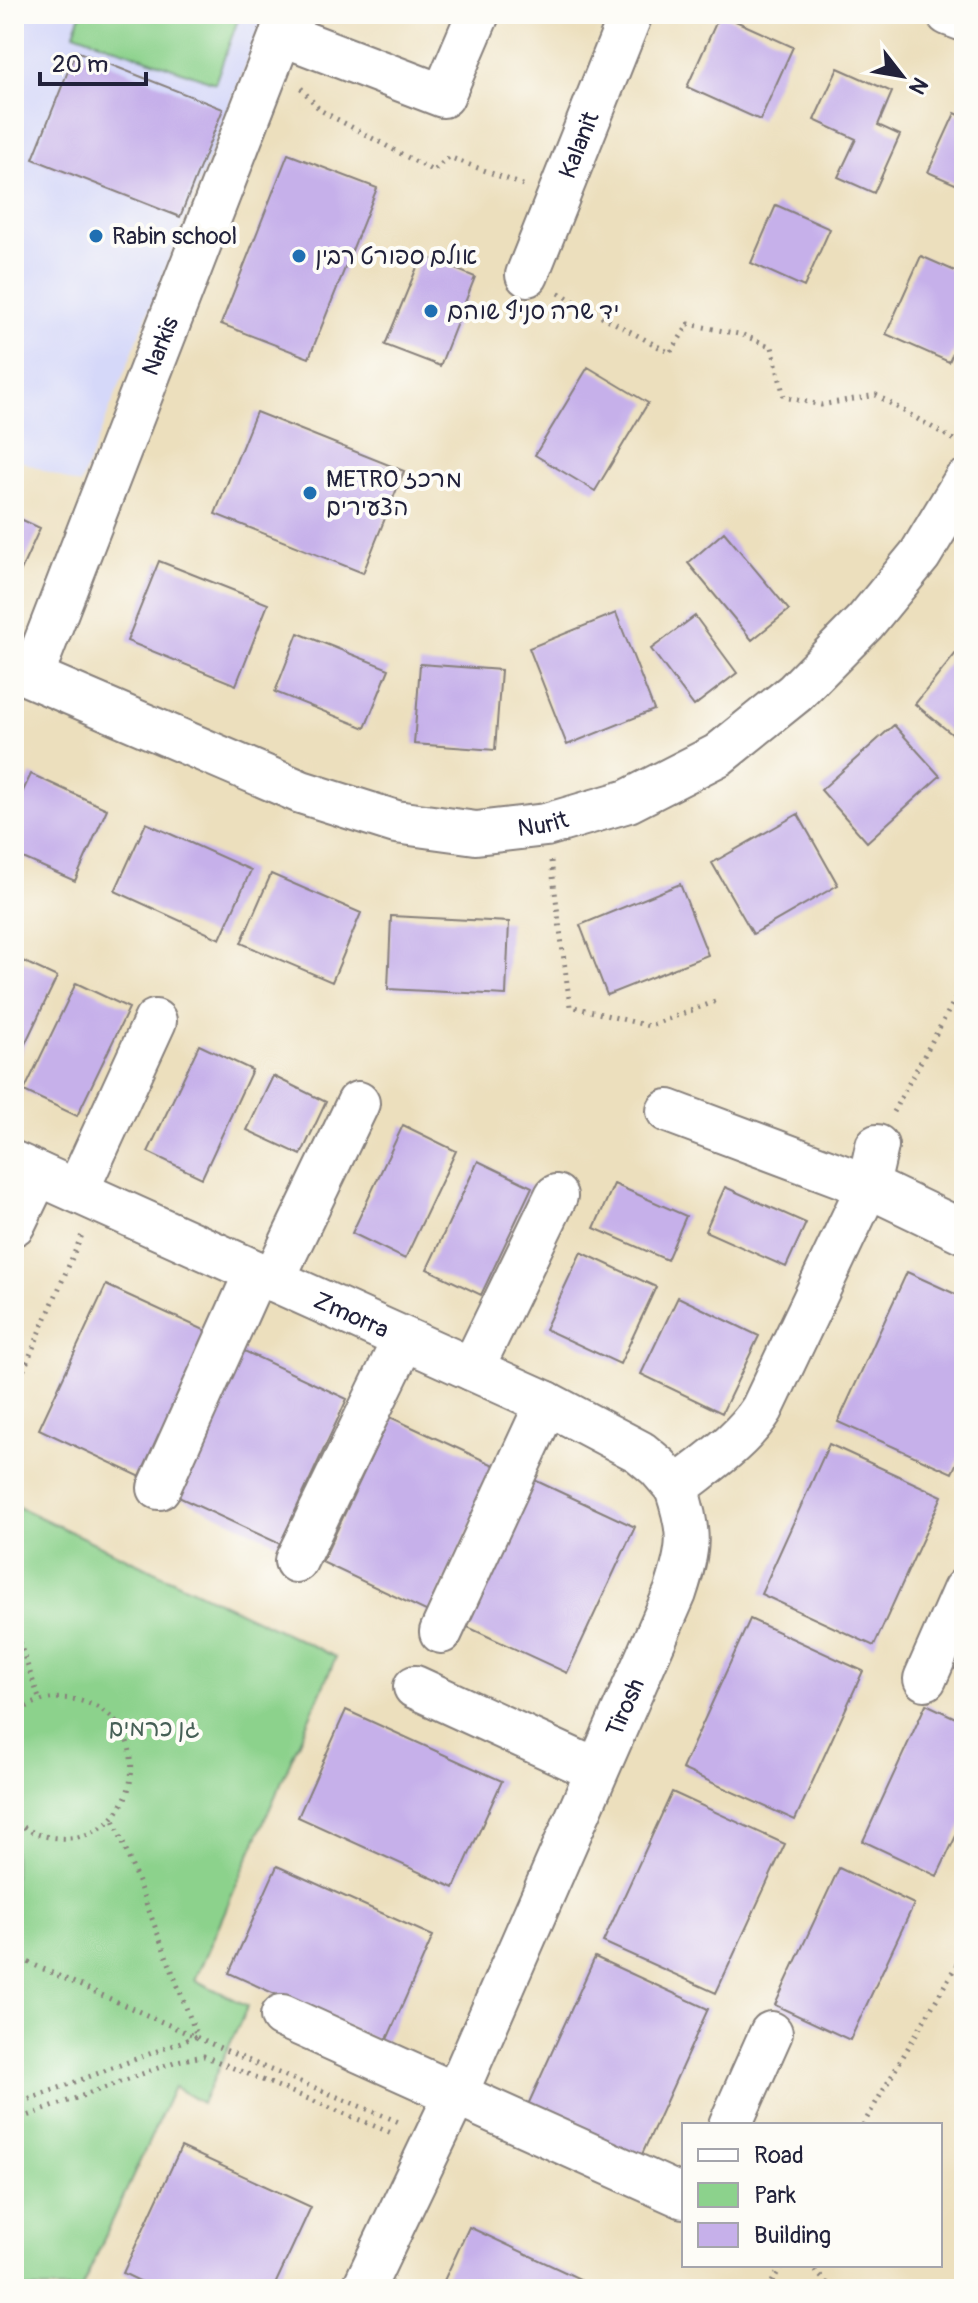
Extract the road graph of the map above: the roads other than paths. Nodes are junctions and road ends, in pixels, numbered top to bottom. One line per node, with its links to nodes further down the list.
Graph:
1 (478, 14): 5 (street)
2 (631, 14): 6 (street, Kalanit)
3 (948, 14): 4 (street)
4 (964, 20)
5 (281, 34): 8 (street, Narkis)
6 (527, 275)
7 (964, 482): 8 (street, Nurit)
8 (23, 672)
9 (155, 1021): 15 (street)
10 (358, 1103): 19 (street)
11 (668, 1111): 14 (street)
12 (877, 1146): 14 (street)
13 (26, 1169): 15 (street, Zmorra); 17 (street)
14 (868, 1186): 18 (street); 24 (street)
15 (87, 1196): 19 (street, Zmorra)
16 (556, 1196): 21 (street)
17 (14, 1224)
18 (964, 1232)
19 (264, 1276): 20 (street, Zmorra); 23 (street)
20 (404, 1339): 21 (street, Zmorra); 25 (street)
21 (472, 1369): 22 (street, Zmorra)
22 (547, 1403): 24 (street, Zmorra); 27 (street)
23 (159, 1488)
24 (676, 1488): 30 (street, Tirosh)
25 (296, 1561)
26 (964, 1590): 28 (street)
27 (441, 1632)
28 (925, 1679)
29 (415, 1687): 30 (street)
30 (596, 1770): 33 (street, Tirosh)
31 (282, 2016): 33 (street)
32 (771, 2033): 34 (street)
33 (456, 2094): 35 (street); 36 (street, Tirosh)
34 (731, 2123)
35 (682, 2196)
36 (363, 2289)

